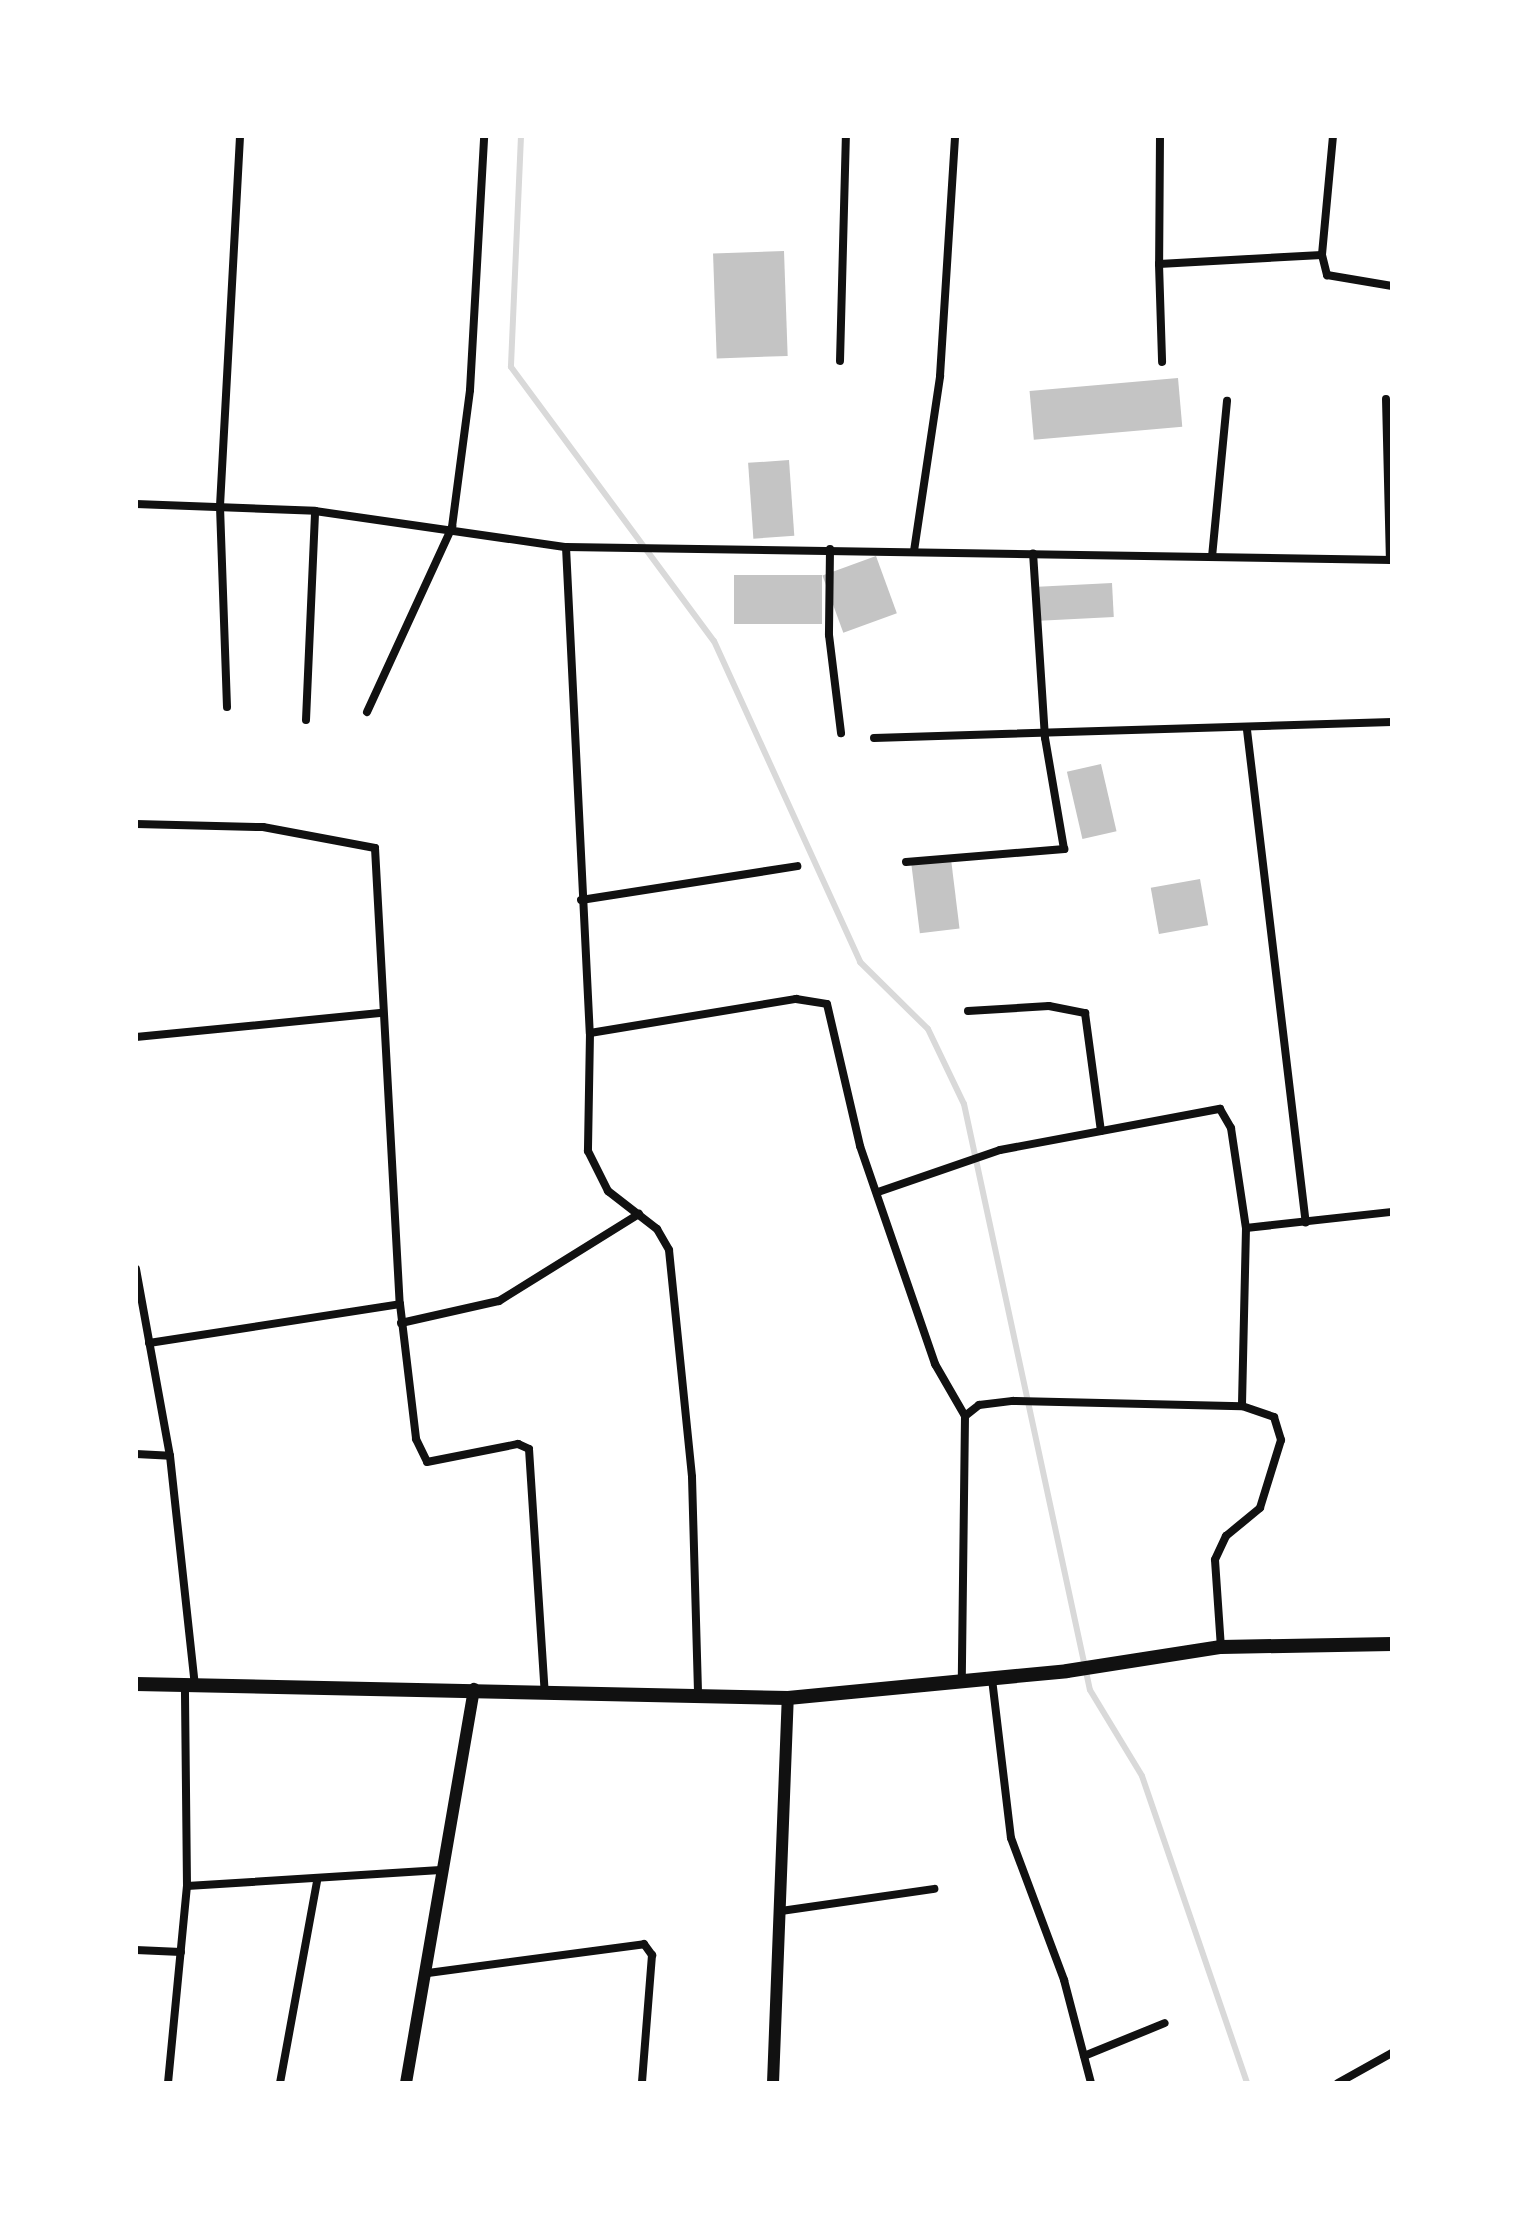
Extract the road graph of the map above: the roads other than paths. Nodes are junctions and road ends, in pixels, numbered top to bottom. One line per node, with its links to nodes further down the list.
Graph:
1 (240, 136): 15 (street)
2 (484, 136): 17 (street)
3 (846, 136): 10 (street)
4 (955, 136): 20 (street)
5 (1160, 136): 8 (street)
6 (1333, 136): 7 (street)
7 (1322, 255): 8 (street); 9 (street)
8 (1159, 264): 11 (street)
9 (1392, 286)
10 (840, 361)
11 (1162, 362)
12 (1386, 399): 23 (street)
13 (1227, 401): 22 (street)
14 (136, 504): 15 (street)
15 (220, 506): 16 (street); 24 (street)
16 (315, 511): 17 (street); 26 (street)
17 (452, 527): 18 (street); 25 (street)
18 (566, 547): 19 (street); 35 (street)
19 (830, 549): 20 (street); 29 (street)
20 (914, 551): 21 (street)
21 (1033, 553): 22 (street); 31 (street)
22 (1212, 557): 23 (street)
23 (1391, 560)
24 (227, 707)
25 (367, 712)
26 (306, 720)
27 (1392, 722): 28 (street)
28 (1247, 730): 31 (street); 44 (street)
29 (841, 733)
30 (874, 738): 31 (street)
31 (1045, 738): 33 (street)
32 (136, 824): 37 (street)
33 (906, 862)
34 (797, 866): 35 (street)
35 (581, 900): 38 (street)
36 (968, 1011): 40 (street)
37 (380, 1013): 39 (street); 47 (street)
38 (590, 1033): 41 (street); 43 (street)
39 (136, 1037)
40 (1101, 1131): 41 (street); 45 (street)
41 (878, 1192): 51 (street)
42 (1392, 1212): 44 (street)
43 (639, 1214): 48 (street); 62 (street)
44 (1306, 1222): 45 (street)
45 (1246, 1228): 50 (street)
46 (136, 1269): 49 (street)
47 (400, 1304): 48 (street); 49 (street)
48 (401, 1323): 61 (street)
49 (149, 1343): 53 (street)
50 (1242, 1406): 51 (street); 55 (street)
51 (965, 1416): 56 (street)
52 (136, 1454): 53 (street)
53 (170, 1456): 59 (street)
54 (1392, 1644): 55 (main road)
55 (1221, 1647): 57 (main road)
56 (962, 1678): 57 (main road); 63 (main road)
57 (992, 1679): 74 (street)
58 (136, 1684): 59 (main road)
59 (190, 1686): 60 (main road); 66 (street)
60 (474, 1689): 61 (main road); 64 (street)
61 (545, 1694): 62 (main road)
62 (698, 1694): 63 (main road)
63 (788, 1698): 68 (street)
64 (440, 1870): 65 (street); 71 (street)
65 (317, 1881): 66 (street); 76 (street)
66 (187, 1886): 70 (street)
67 (934, 1889): 68 (street)
68 (781, 1911): 79 (street)
69 (136, 1950): 70 (street)
70 (181, 1952): 75 (street)
71 (428, 1973): 77 (street); 78 (street)
72 (1165, 2023): 74 (street)
73 (1392, 2053): 81 (street)
74 (1084, 2056): 80 (street)
75 (168, 2083)
76 (280, 2083)
77 (406, 2083)
78 (642, 2083)
79 (773, 2083)
80 (1091, 2083)
81 (1338, 2083)

